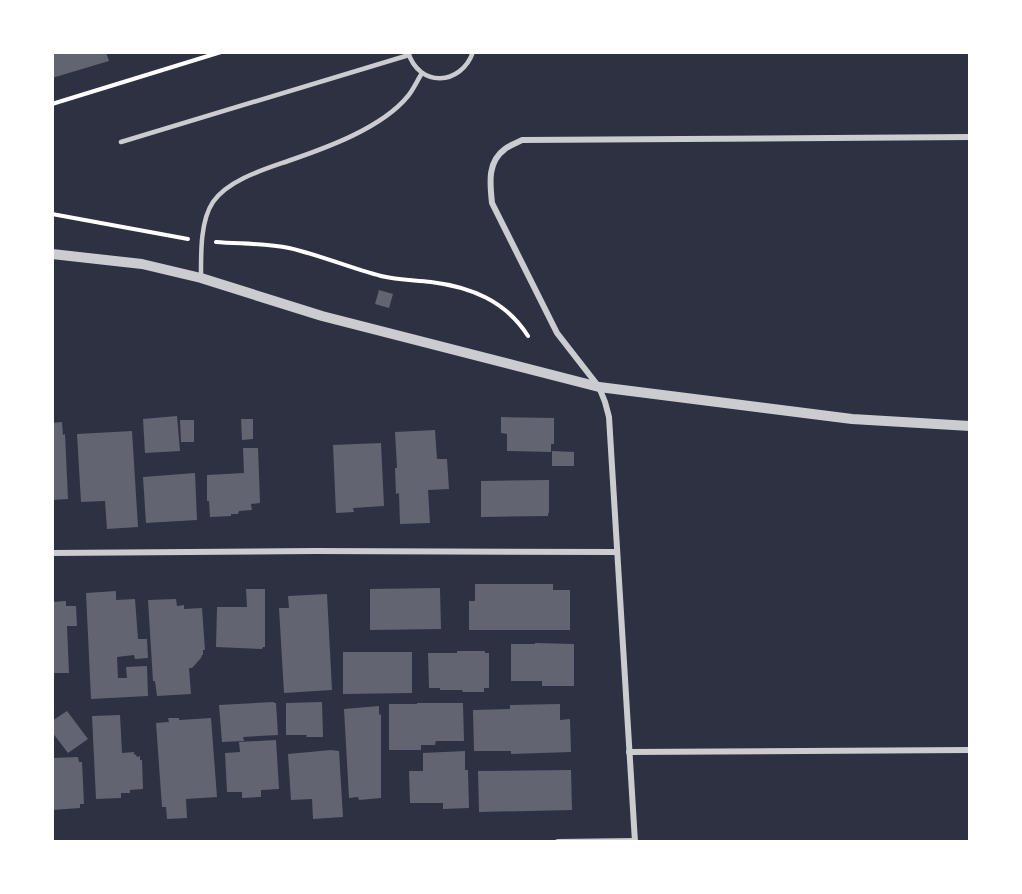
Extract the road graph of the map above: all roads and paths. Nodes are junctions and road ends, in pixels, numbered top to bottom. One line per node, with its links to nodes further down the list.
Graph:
1 (221, 52): 5 (path)
2 (473, 52): 4 (lane)
3 (408, 54): 4 (lane); 7 (lane)
4 (422, 73): 9 (lane)
5 (52, 104)
6 (969, 137): 13 (street)
7 (121, 142)
8 (52, 214): 9 (path)
9 (202, 242): 11 (lane); 12 (path)
10 (52, 254): 11 (street)
11 (201, 278): 13 (street)
12 (528, 336)
13 (600, 387): 14 (street); 15 (street)
14 (969, 426)
15 (617, 552): 16 (street); 18 (street)
16 (52, 553)
17 (969, 750): 18 (street)
18 (629, 752): 19 (street)
19 (635, 841): 20 (street)
20 (558, 842)

